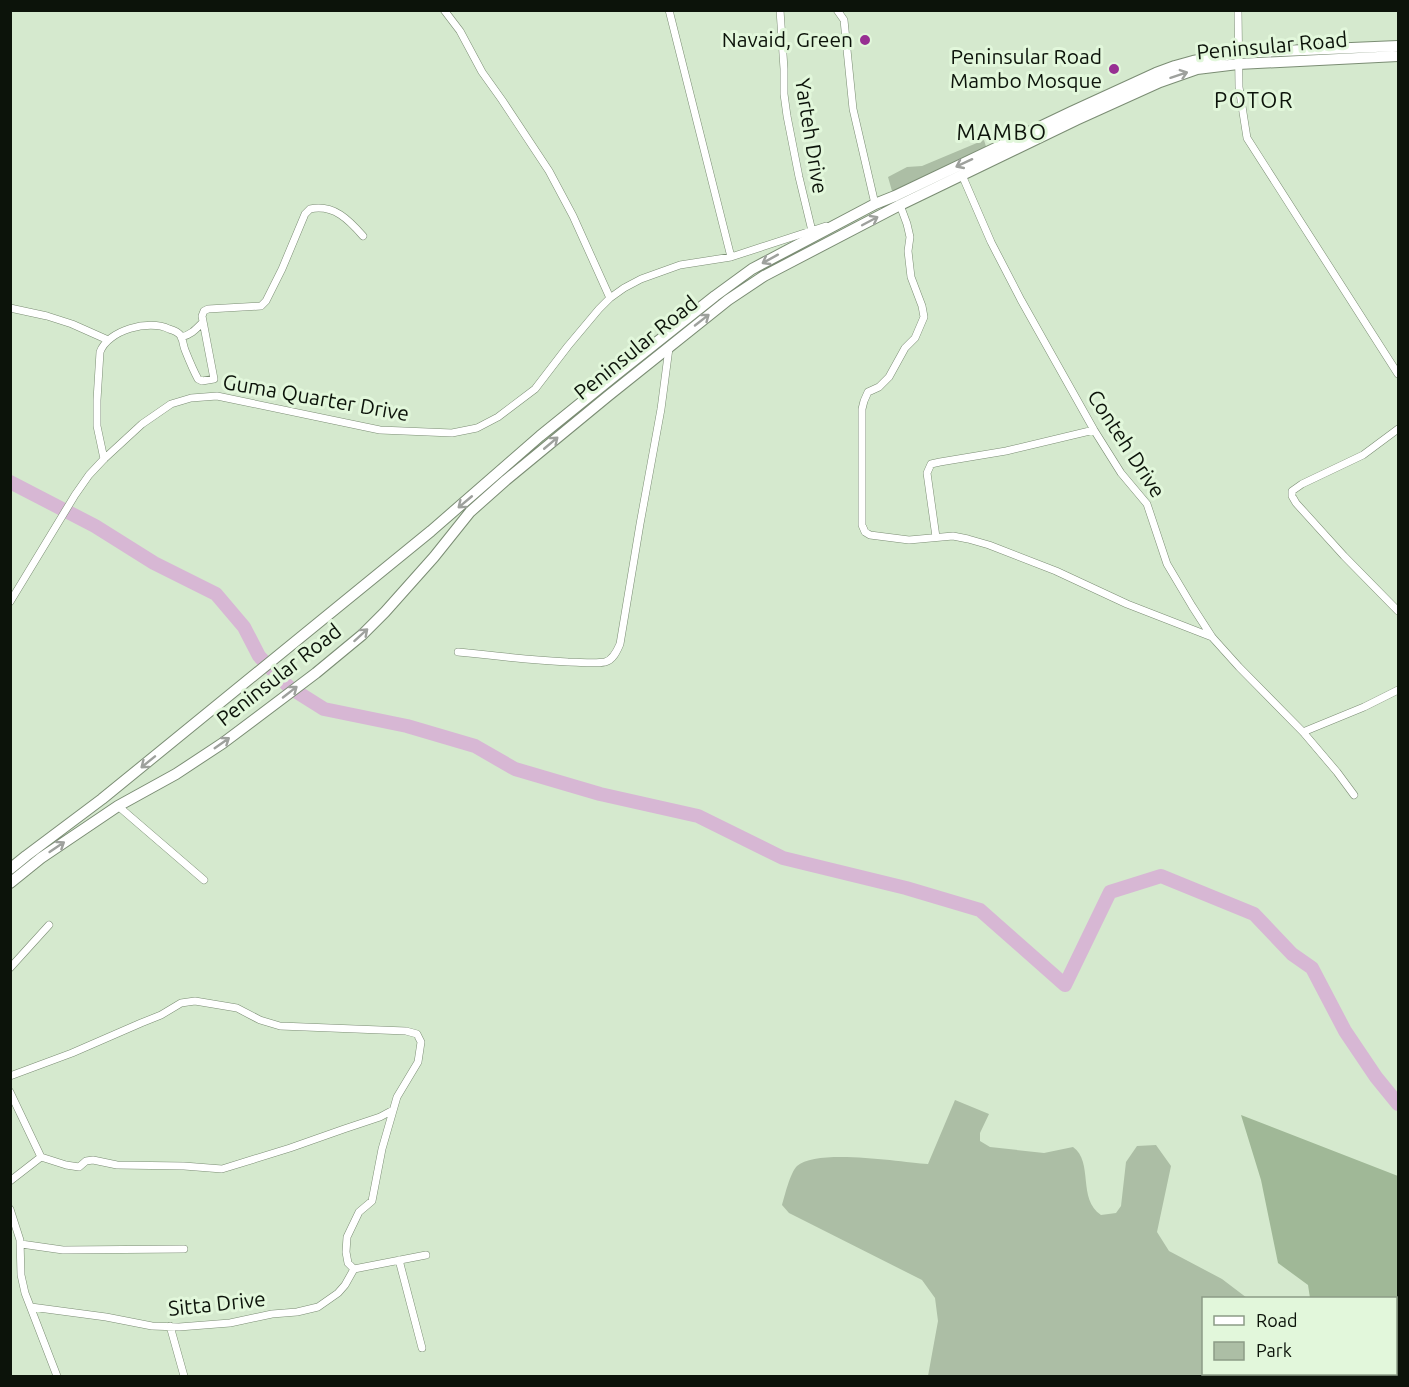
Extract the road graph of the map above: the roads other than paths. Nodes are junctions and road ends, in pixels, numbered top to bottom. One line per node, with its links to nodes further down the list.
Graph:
1 (444, 10): 18 (street)
2 (669, 10): 17 (street)
3 (780, 10): 14 (street, Yarteh Drive)
4 (837, 10): 11 (street)
5 (1238, 10): 8 (street)
6 (1398, 46): 8 (main road, Peninsular Road)
7 (1398, 56): 8 (main road, Peninsular Road)
8 (1238, 58): 9 (main road, Peninsular Road); 24 (street)
9 (1074, 116): 10 (main road, Peninsular Road); 11 (main road, Peninsular Road, one-way to 11)
10 (962, 175): 12 (main road, Peninsular Road); 26 (street, Conteh Drive)
11 (875, 204): 13 (main road, Peninsular Road)
12 (900, 205): 16 (main road, Peninsular Road, one-way to 12); 28 (street)
13 (833, 227): 14 (street, Guma Quarter Drive); 16 (street); 37 (main road, Peninsular Road, one-way to 37)
14 (812, 231): 17 (street, Guma Quarter Drive)
15 (363, 236): 20 (street)
16 (839, 237): 23 (main road, Peninsular Road, one-way to 16)
17 (731, 257): 18 (street, Guma Quarter Drive)
18 (610, 298): 27 (street, Guma Quarter Drive)
19 (10, 308): 22 (street)
20 (203, 322): 21 (street); 21 (street)
21 (181, 337): 22 (street)
22 (108, 340): 27 (street)
23 (669, 348): 32 (street); 36 (main road, Peninsular Road, one-way to 23)
24 (1398, 374)
25 (1398, 429): 30 (street)
26 (1094, 430): 28 (street); 31 (street, Conteh Drive)
27 (104, 459): 29 (street, Guma Quarter Drive)
28 (936, 537): 31 (street)
29 (10, 602)
30 (1398, 611)
31 (1212, 637): 34 (street, Conteh Drive)
32 (458, 652)
33 (1398, 690): 34 (street)
34 (1303, 732): 35 (street, Conteh Drive)
35 (1354, 795)
36 (118, 806): 38 (street); 39 (main road, Peninsular Road, one-way to 36)
37 (10, 868)
38 (204, 880)
39 (10, 883)
40 (49, 925): 41 (street)
41 (10, 968)
42 (10, 1076): 44 (street)
43 (10, 1092): 45 (street)
44 (393, 1110): 45 (street); 52 (street)
45 (41, 1157): 46 (street)
46 (10, 1181)
47 (10, 1209): 48 (street)
48 (21, 1244): 49 (street); 53 (street)
49 (184, 1249)
50 (426, 1255): 51 (street)
51 (399, 1260): 52 (street); 55 (street)
52 (354, 1269): 54 (street, Sitta Drive)
53 (31, 1307): 54 (street, Sitta Drive); 56 (street)
54 (170, 1326): 57 (street)
55 (422, 1348)
56 (57, 1377)
57 (184, 1377)

